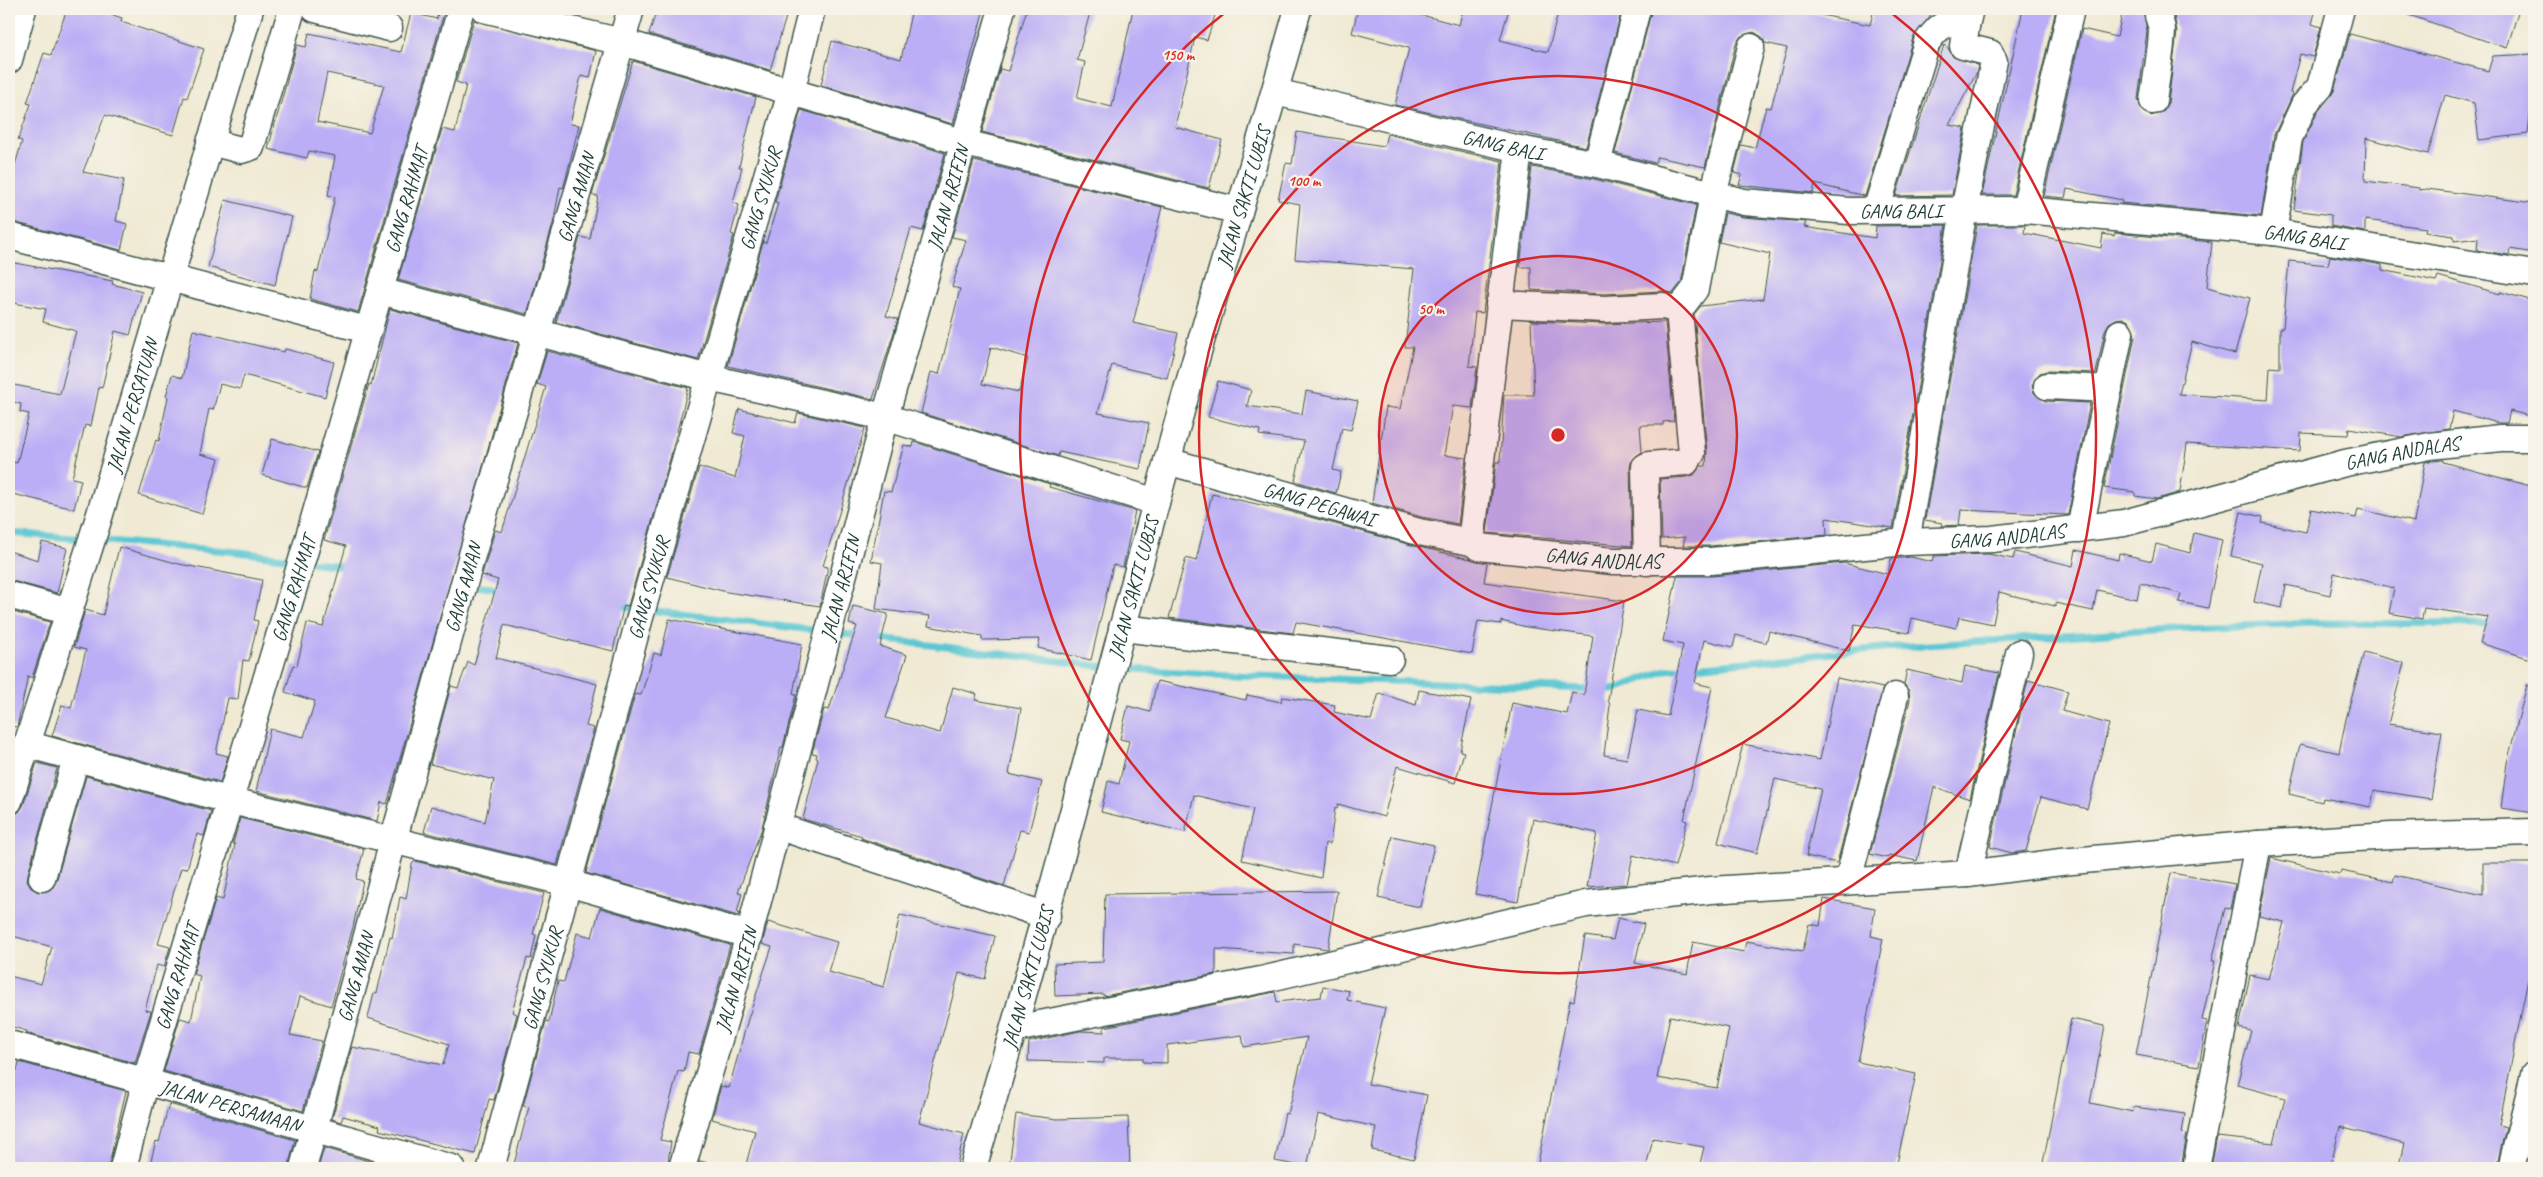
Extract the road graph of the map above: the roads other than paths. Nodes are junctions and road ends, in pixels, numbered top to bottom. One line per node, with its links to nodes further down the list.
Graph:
1 (23, 9): 19 (street)
2 (250, 9): 23 (street, JALAN PERSATUAN)
3 (292, 9): 23 (street)
4 (315, 9): 16 (street)
5 (461, 9): 36 (street, GANG RAHMAT)
6 (484, 9): 17 (street)
7 (630, 9): 17 (street, GANG AMAN)
8 (812, 9): 20 (street, GANG SYUKUR)
9 (1002, 9): 24 (street, JALAN ARIFIN)
10 (1298, 9): 21 (street, JALAN SAKTI LUBIS)
11 (1637, 9): 26 (street)
12 (2072, 9): 29 (street)
13 (2158, 9): 22 (street)
14 (2340, 9): 32 (street)
15 (1968, 17): 28 (street); 31 (street)
16 (389, 28)
17 (622, 42): 20 (street); 40 (street, GANG AMAN)
18 (1751, 47): 27 (street)
19 (9, 60)
20 (791, 92): 24 (street); 42 (street, GANG SYUKUR)
21 (1275, 92): 25 (street, GANG BALI); 30 (street, JALAN SAKTI LUBIS)
22 (2153, 101)
23 (210, 142): 35 (street, JALAN PERSATUAN)
24 (965, 143): 30 (street); 45 (street, JALAN ARIFIN)
25 (1519, 149): 26 (street, GANG BALI); 37 (street)
26 (1597, 164): 27 (street, GANG BALI)
27 (1713, 195): 31 (street, GANG BALI); 38 (street)
28 (1964, 210): 29 (street, GANG BALI); 31 (street, GANG BALI); 51 (street)
29 (2026, 210): 32 (street, GANG BALI)
30 (1239, 211): 47 (street, JALAN SAKTI LUBIS)
31 (1876, 211)
32 (2273, 232): 34 (street, GANG BALI)
33 (9, 236): 35 (street)
34 (2534, 274)
35 (169, 280): 39 (street); 54 (street, JALAN PERSATUAN)
36 (380, 292): 39 (street, GANG RAHMAT); 40 (street)
37 (1499, 304): 38 (street); 50 (street)
38 (1678, 310): 52 (street)
39 (366, 330): 61 (street, GANG RAHMAT)
40 (535, 333): 42 (street); 65 (street, GANG AMAN)
41 (2120, 333): 44 (street)
42 (710, 378): 45 (street); 70 (street, GANG SYUKUR)
43 (2047, 386): 44 (street)
44 (2109, 389): 49 (street)
45 (885, 417): 48 (street); 63 (street, JALAN ARIFIN)
46 (2534, 438): 49 (street, GANG ANDALAS)
47 (1167, 461): 48 (street, JALAN SAKTI LUBIS); 50 (street, GANG PEGAWAI)
48 (1156, 502): 55 (street, JALAN SAKTI LUBIS)
49 (2080, 529): 51 (street, GANG ANDALAS)
50 (1471, 542): 52 (street, GANG ANDALAS)
51 (1906, 542): 52 (street, GANG ANDALAS)
52 (1647, 562)
53 (9, 595): 54 (street)
54 (68, 612): 59 (street, JALAN PERSATUAN)
55 (1121, 633): 57 (street); 71 (street, JALAN SAKTI LUBIS)
56 (2019, 653): 67 (street)
57 (1390, 659)
58 (1894, 696): 69 (street)
59 (21, 737): 60 (street); 62 (street, JALAN PERSATUAN)
60 (76, 758): 61 (street); 68 (street)
61 (228, 800): 65 (street); 76 (street, GANG RAHMAT)
62 (9, 801)
63 (777, 826): 71 (street); 72 (street, JALAN ARIFIN)
64 (2534, 832): 66 (street)
65 (394, 842): 70 (street); 77 (street, GANG AMAN)
66 (2258, 844): 67 (street); 84 (street)
67 (1968, 874): 69 (street)
68 (42, 878)
69 (1848, 881): 73 (street)
70 (568, 883): 72 (street); 81 (street, GANG SYUKUR)
71 (1047, 916): 73 (street, JALAN SAKTI LUBIS)
72 (749, 935): 82 (street, JALAN ARIFIN)
73 (1015, 1029): 83 (street, JALAN SAKTI LUBIS)
74 (9, 1044): 76 (street, JALAN PERSAMAAN)
75 (2534, 1075): 85 (street)
76 (146, 1080): 77 (street, JALAN PERSAMAAN); 78 (street, GANG RAHMAT)
77 (315, 1131): 79 (street, GANG AMAN); 80 (street, JALAN PERSAMAAN)
78 (123, 1168)
79 (303, 1168)
80 (452, 1168)
81 (491, 1168)
82 (682, 1168)
83 (973, 1168)
84 (2196, 1168)
85 (2511, 1168)

